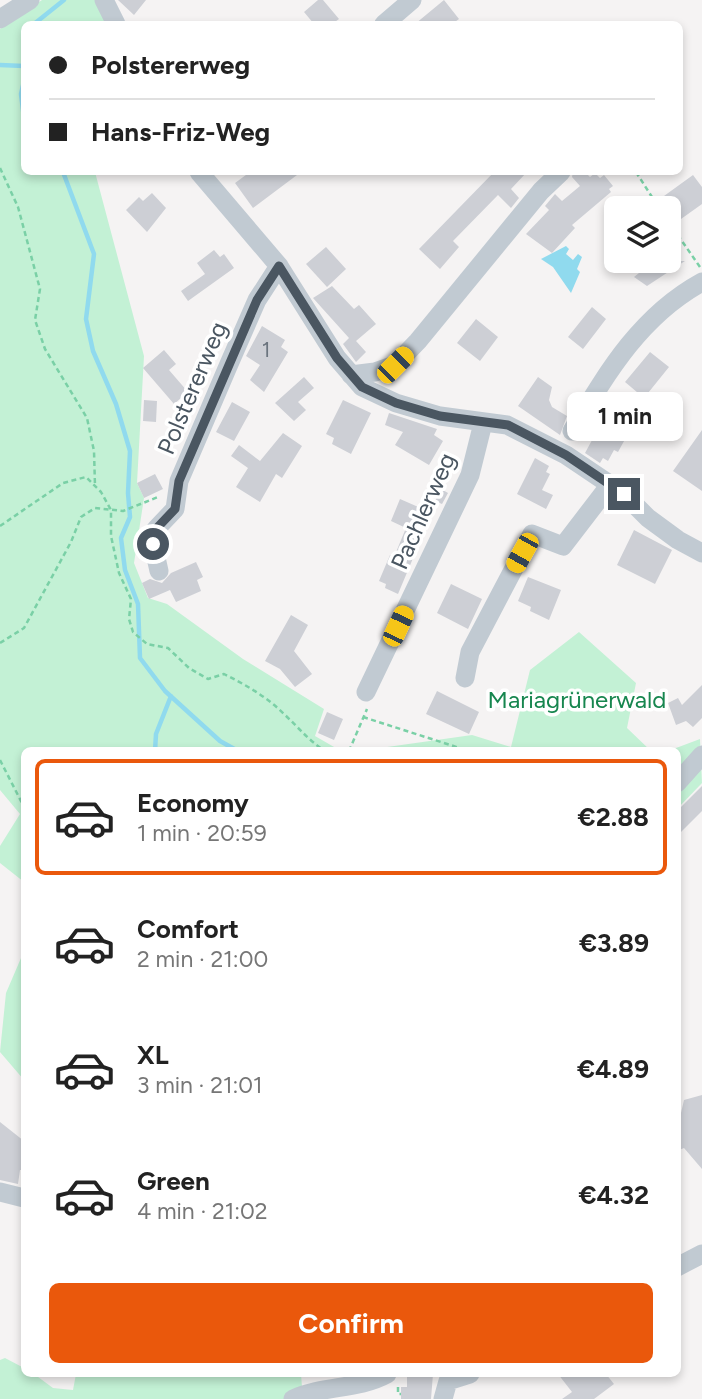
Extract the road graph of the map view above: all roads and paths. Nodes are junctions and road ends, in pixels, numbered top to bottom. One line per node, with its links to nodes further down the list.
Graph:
1 (30, 0): 4 (street)
2 (104, 0): 5 (street)
3 (412, 0): 6 (street)
4 (0, 19)
5 (114, 21)
6 (388, 21)
7 (0, 168): 19 (path)
8 (202, 175): 13 (street)
9 (558, 175): 16 (street)
10 (638, 175): 11 (path)
11 (651, 196)
12 (681, 239): 14 (path)
13 (279, 266): 16 (street); 21 (street, Polstererweg)
14 (702, 269)
15 (702, 282): 18 (street)
16 (351, 375): 17 (street)
17 (483, 423): 20 (street); 28 (street, Pachlerweg)
18 (572, 431)
19 (95, 486): 22 (path); 23 (path)
20 (609, 486): 24 (street); 27 (street)
21 (178, 489): 22 (path); 25 (street, Polstererweg)
22 (111, 510): 26 (path); 30 (path)
23 (0, 526)
24 (702, 553)
25 (159, 571)
26 (0, 643)
27 (465, 678)
28 (367, 699): 29 (path)
29 (363, 717): 31 (path); 32 (path)
30 (319, 747)
31 (351, 747)
32 (456, 747)
33 (702, 755): 35 (street)
34 (0, 760): 36 (path)
35 (681, 779)
36 (21, 801)
37 (0, 1192): 38 (street)
38 (21, 1197)
39 (702, 1254): 40 (street)
40 (681, 1265)
41 (378, 1377): 44 (street)
42 (463, 1377): 43 (street)
43 (444, 1385)
44 (293, 1399)

